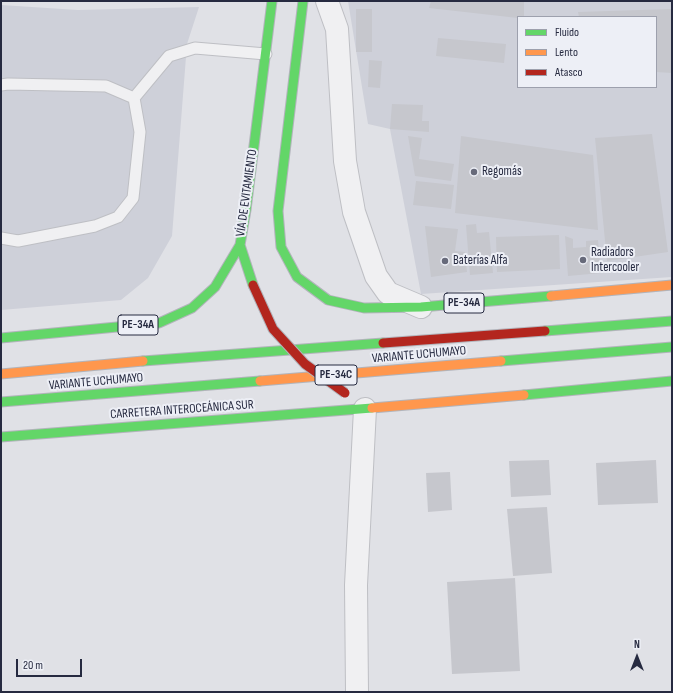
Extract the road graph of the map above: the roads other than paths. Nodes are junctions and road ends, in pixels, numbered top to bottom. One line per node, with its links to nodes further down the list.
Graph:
1 (272, 1): 4 (highway, VÍA DE EVITAMIENTO / PE-34A)
2 (304, 1): 10 (highway, PE-34A)
3 (327, 1): 10 (street)
4 (266, 54): 6 (lane); 8 (highway, VÍA DE EVITAMIENTO / PE-34A)
5 (1, 85): 6 (lane)
6 (134, 98): 7 (lane)
7 (1, 238)
8 (240, 246): 12 (highway, PE-34A); 16 (highway, VÍA DE EVITAMIENTO / PE-34A, bridge)
9 (672, 285): 10 (highway, PE-34A)
10 (421, 307)
11 (672, 321): 14 (highway, VARIANTE UCHUMAYO / PE-34C)
12 (1, 338)
13 (672, 347): 17 (highway, VARIANTE UCHUMAYO / PE-34C)
14 (1, 374)
15 (672, 381): 16 (highway)
16 (354, 400): 18 (highway, CARRETERA INTEROCEÁNICA SUR); 19 (street)
17 (1, 402)
18 (1, 437)
19 (357, 692)

